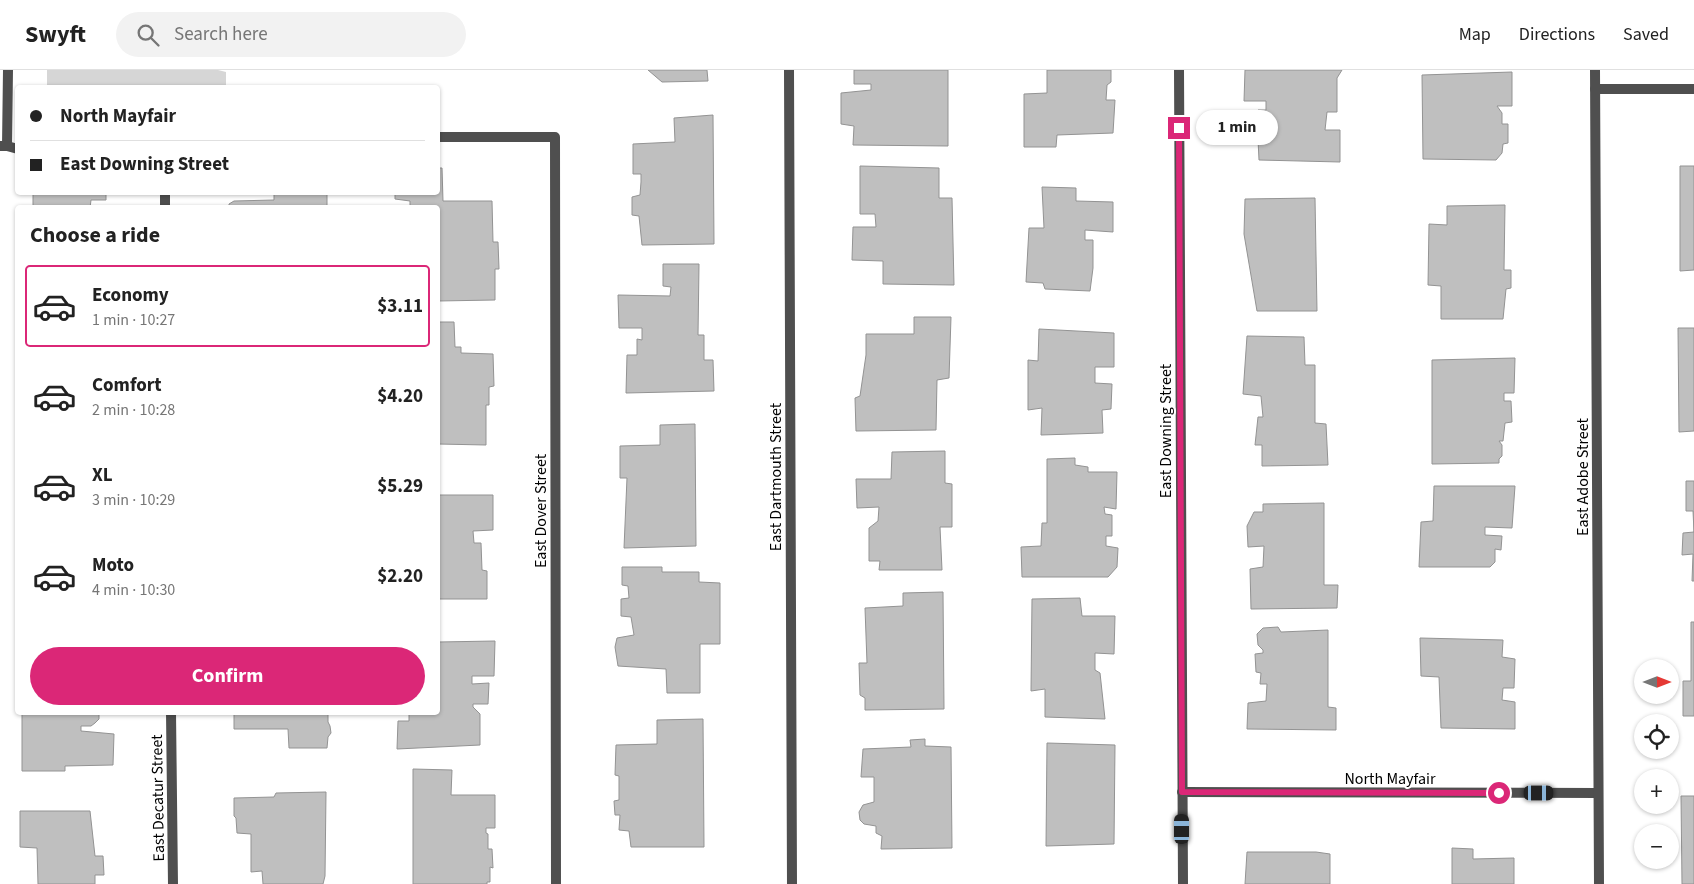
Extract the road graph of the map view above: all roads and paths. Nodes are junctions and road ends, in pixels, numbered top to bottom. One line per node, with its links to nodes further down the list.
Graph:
1 (8, 70): 8 (street)
2 (789, 70): 14 (street, East Dartmouth Street)
3 (1179, 70): 10 (street, East Downing Street)
4 (1594, 70): 5 (street, East Adobe Street)
5 (1595, 89): 6 (street); 11 (street, East Adobe Street)
6 (1694, 89)
7 (440, 137): 13 (street, East Dover Street)
8 (3, 146)
9 (171, 715): 12 (street, East Decatur Street)
10 (1182, 792): 11 (street, North Mayfair); 15 (street, East Downing Street)
11 (1598, 793): 16 (street, East Adobe Street)
12 (172, 884)
13 (556, 884)
14 (792, 884)
15 (1183, 884)
16 (1599, 884)

